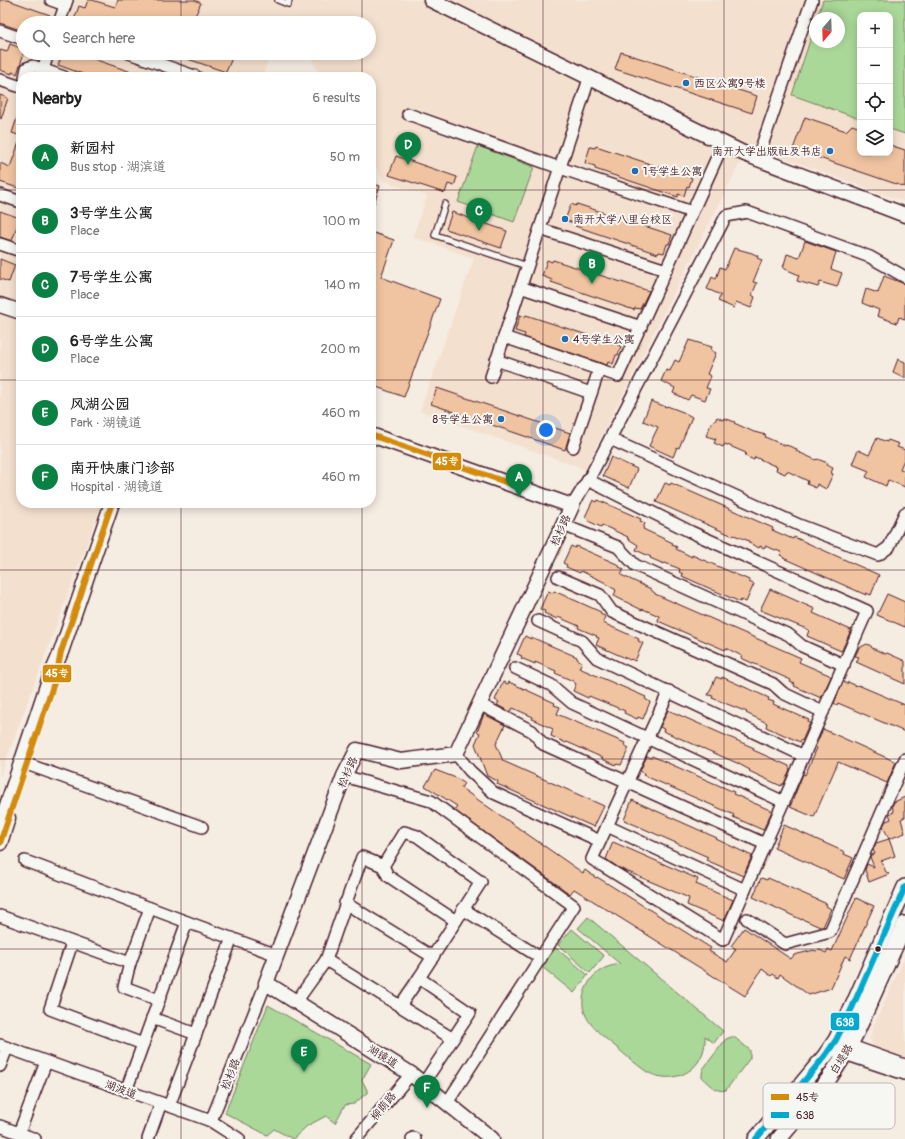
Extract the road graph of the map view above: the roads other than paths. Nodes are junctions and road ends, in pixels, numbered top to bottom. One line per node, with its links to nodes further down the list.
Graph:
1 (51, 0): 6 (street)
2 (278, 0): 3 (lane)
3 (289, 0)
4 (431, 0): 16 (street)
5 (812, 0): 21 (street)
6 (66, 2): 7 (street)
7 (61, 16)
8 (0, 31): 9 (street)
9 (16, 37)
10 (46, 60): 12 (street)
11 (149, 60): 15 (street)
12 (43, 70): 13 (street); 14 (street)
13 (27, 72)
14 (49, 72)
15 (183, 72)
16 (589, 78): 20 (street); 22 (street)
17 (0, 80): 18 (street)
18 (16, 85)
19 (408, 114): 22 (street)
20 (723, 144): 21 (street); 26 (street)
21 (757, 160): 27 (street)
22 (560, 168): 26 (street); 28 (street)
23 (0, 194): 24 (street)
24 (16, 200)
25 (445, 204): 31 (lane)
26 (692, 212): 32 (street)
27 (905, 215)
28 (540, 229): 31 (street); 32 (street)
29 (0, 244): 30 (street)
30 (16, 249)
31 (527, 266): 34 (street)
32 (666, 270): 37 (street)
33 (905, 277): 44 (street)
34 (520, 287): 37 (street); 38 (street)
35 (0, 304): 36 (street)
36 (16, 310)
37 (640, 327): 40 (street)
38 (504, 337): 39 (street); 40 (street)
39 (496, 360): 41 (street); 42 (street)
40 (599, 370): 42 (street)
41 (491, 377)
42 (591, 393): 45 (street)
43 (376, 437): 47 (street)
44 (610, 439): 46 (street); 49 (street)
45 (573, 447)
46 (588, 480): 47 (street); 53 (street)
47 (572, 506): 50 (street, 松杉路)
48 (110, 508): 62 (street)
49 (905, 513)
50 (562, 525): 53 (street); 59 (street, 松杉路)
51 (558, 577): 57 (street)
52 (538, 621): 55 (street)
53 (844, 665): 57 (street)
54 (515, 668): 58 (street)
55 (669, 691): 58 (street); 60 (street)
56 (485, 707): 64 (street)
57 (823, 712): 60 (street)
58 (647, 738): 64 (street); 65 (street)
59 (456, 754): 63 (street, 松杉路); 69 (street)
60 (804, 756): 65 (street)
61 (905, 759): 80 (street)
62 (24, 763): 66 (street); 68 (street); 70 (street)
63 (344, 776): 86 (street, 松杉路); 88 (street)
64 (627, 782): 67 (street); 71 (street)
65 (784, 802): 71 (street)
66 (0, 826)
67 (607, 826): 69 (street); 75 (street)
68 (202, 827)
69 (600, 841): 75 (street)
70 (0, 843)
71 (765, 844): 75 (street)
72 (25, 861): 77 (street)
73 (384, 866): 76 (street); 78 (street); 81 (street)
74 (905, 887): 100 (main road, 白堤路)
75 (745, 890)
76 (345, 903): 87 (street); 89 (street)
77 (150, 908): 82 (street); 90 (street)
78 (463, 909): 81 (street); 88 (street)
79 (0, 916): 85 (street)
80 (747, 919)
81 (456, 921): 87 (street)
82 (187, 922): 84 (street); 93 (street)
83 (905, 924): 102 (main road, 白堤路)
84 (232, 938): 86 (street); 97 (street)
85 (72, 943): 90 (street); 99 (street)
86 (277, 955): 92 (street, 松杉路)
87 (432, 957): 91 (street)
88 (541, 958): 112 (street)
89 (326, 960): 94 (street); 95 (street)
90 (130, 963): 93 (street)
91 (419, 978): 95 (street); 98 (street)
92 (266, 984): 94 (street, 湖镜道); 114 (street, 松杉路)
93 (159, 1000): 96 (street)
94 (296, 1002): 106 (street, 湖镜道)
95 (400, 1006): 98 (street)
96 (152, 1018): 97 (street); 99 (street)
97 (196, 1034): 113 (street)
98 (453, 1039): 110 (street)
99 (143, 1044): 111 (street)
100 (833, 1044): 102 (street); 108 (main road, 白堤路)
101 (4, 1046): 103 (street, 湖波道); 105 (street)
102 (848, 1050): 104 (street); 107 (street); 109 (main road, 白堤路)
103 (46, 1062): 111 (street, 湖波道); 118 (street)
104 (905, 1065)
105 (0, 1066)
106 (411, 1074): 110 (street, 湖镜道); 122 (street, 柳荫路)
107 (905, 1074)
108 (801, 1083)
109 (826, 1083)
110 (423, 1084): 112 (street, 湖镜道)
111 (126, 1091): 113 (street, 湖波道)
112 (447, 1103): 123 (street, 湖镜道)
113 (165, 1105): 114 (street, 湖波道); 120 (street)
114 (211, 1122): 121 (street, 湖波道)
115 (0, 1126): 118 (street)
116 (764, 1129): 124 (main road, 白堤路)
117 (787, 1129): 125 (main road, 白堤路)
118 (19, 1133): 119 (street)
119 (35, 1139)
120 (148, 1139)
121 (238, 1139)
122 (356, 1139)
123 (492, 1139)
124 (756, 1139)
125 (779, 1139)

